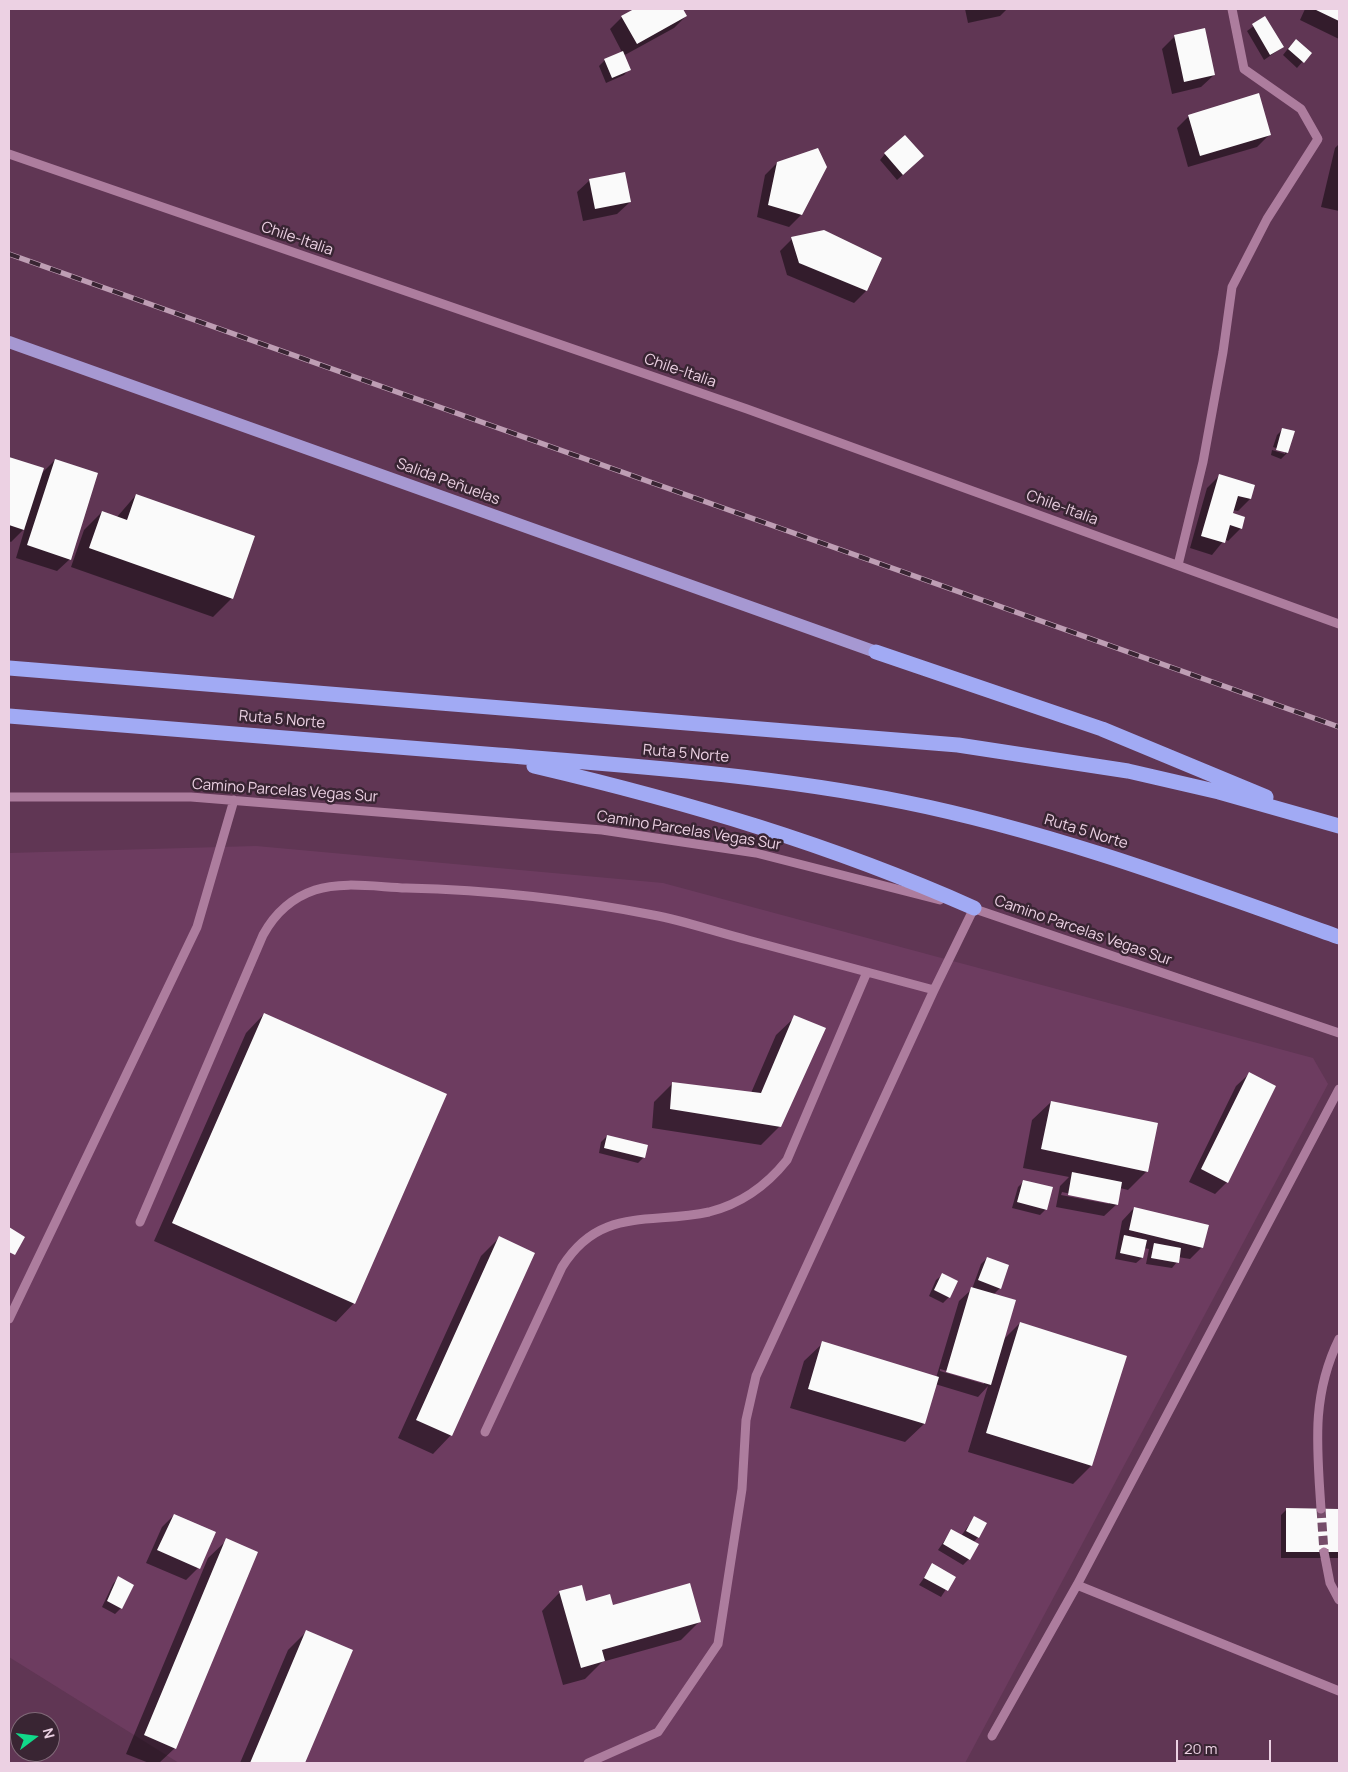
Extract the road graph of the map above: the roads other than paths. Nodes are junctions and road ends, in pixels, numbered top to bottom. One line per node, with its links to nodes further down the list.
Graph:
1 (1232, 9): 4 (street)
2 (9, 154): 4 (street, Chile-Italia)
3 (9, 342): 6 (main road, Salida Peñuelas)
4 (1178, 565): 5 (street, Chile-Italia)
5 (1339, 624)
6 (876, 652): 12 (highway)
7 (9, 668): 12 (highway, Ruta 5 Norte)
8 (9, 716): 9 (highway, Ruta 5 Norte)
9 (484, 754): 14 (highway); 15 (highway, Ruta 5 Norte)
10 (9, 798): 11 (street, Camino Parcelas Vegas Sur)
11 (234, 800): 14 (street, Camino Parcelas Vegas Sur); 21 (street)
12 (1302, 814): 13 (highway, Ruta 5 Norte)
13 (1339, 826)
14 (974, 908): 17 (street); 18 (street, Camino Parcelas Vegas Sur)
15 (1339, 938)
16 (867, 972): 17 (street); 20 (street); 23 (street)
17 (934, 990): 30 (street)
18 (1339, 1033)
19 (1339, 1089): 26 (street)
20 (140, 1222)
21 (9, 1319)
22 (1339, 1339): 24 (street)
23 (485, 1432)
24 (1321, 1509)
25 (1324, 1552): 27 (street)
26 (1077, 1585): 28 (street); 29 (street)
27 (1339, 1600)
28 (1339, 1691)
29 (992, 1736)
30 (588, 1763)

